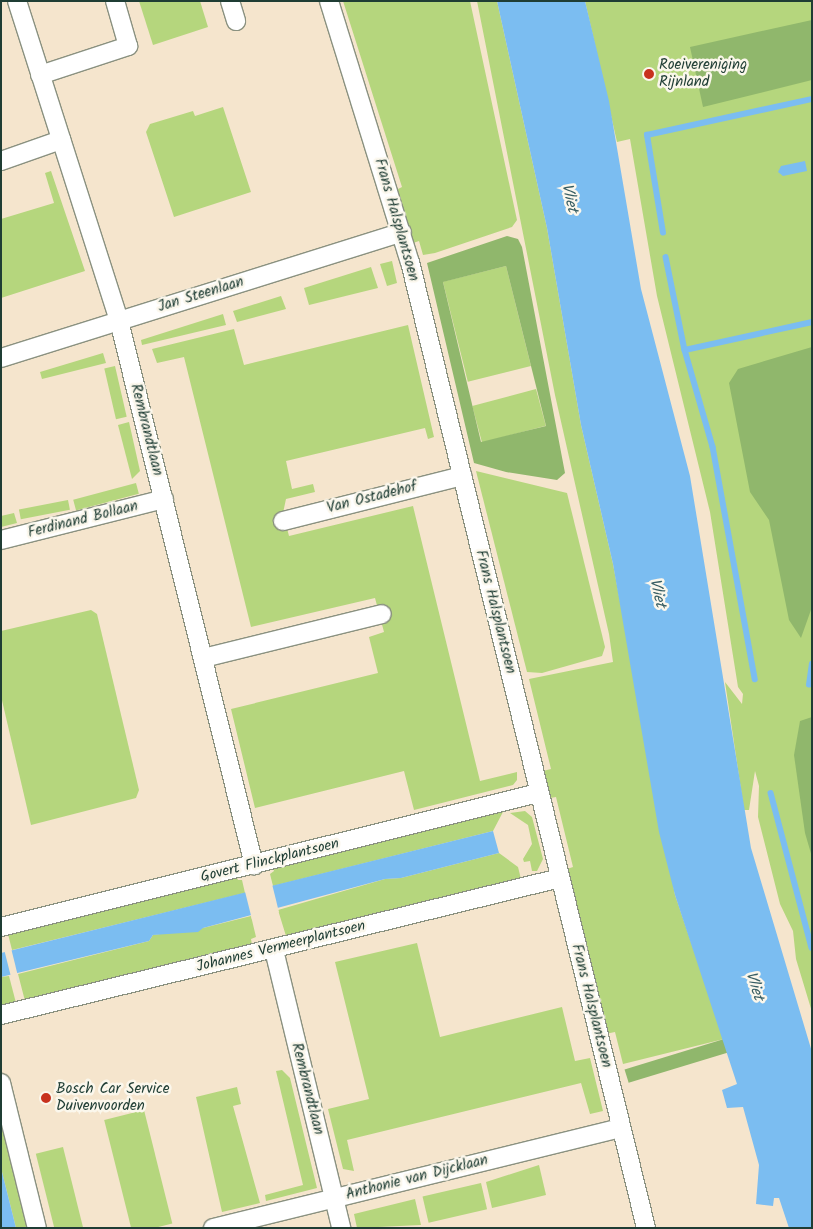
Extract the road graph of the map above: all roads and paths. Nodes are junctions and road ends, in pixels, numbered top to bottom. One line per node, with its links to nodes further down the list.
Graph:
1 (17, 1): 6 (street, Rembrandtlaan)
2 (115, 1): 6 (street)
3 (230, 1): 5 (street)
4 (329, 1): 9 (street, Frans Halsplantsoen)
5 (236, 21)
6 (40, 75): 7 (street, Rembrandtlaan)
7 (61, 140): 8 (street); 10 (street, Rembrandtlaan)
8 (1, 161)
9 (402, 232): 10 (street, Jan Steenlaan); 12 (street, Frans Halsplantsoen)
10 (119, 321): 11 (street, Jan Steenlaan); 13 (street, Rembrandtlaan)
11 (1, 358)
12 (462, 476): 14 (street, Van Ostadehof); 18 (street, Frans Halsplantsoen)
13 (164, 500): 15 (street, Ferdinand Bollaan); 17 (street, Rembrandtlaan)
14 (283, 521)
15 (1, 540)
16 (382, 614): 17 (street)
17 (203, 658): 19 (street, Rembrandtlaan)
18 (538, 793): 19 (street, Govert Flinckplantsoen); 20 (street, Frans Halsplantsoen)
19 (254, 865): 21 (street, Govert Flinckplantsoen)
20 (560, 878): 22 (street, Johannes Vermeerplantsoen); 25 (street, Frans Halsplantsoen)
21 (1, 927)
22 (274, 950): 23 (street, Johannes Vermeerplantsoen); 26 (street, Rembrandtlaan)
23 (1, 1015)
24 (1, 1084): 27 (street)
25 (621, 1128): 26 (street, Anthonie van Dijcklaan); 30 (street, Frans Halsplantsoen)
26 (334, 1198): 28 (street, Anthonie van Dijcklaan); 29 (street, Rembrandtlaan)
27 (37, 1228)
28 (213, 1228)
29 (341, 1228)
30 (646, 1228)

